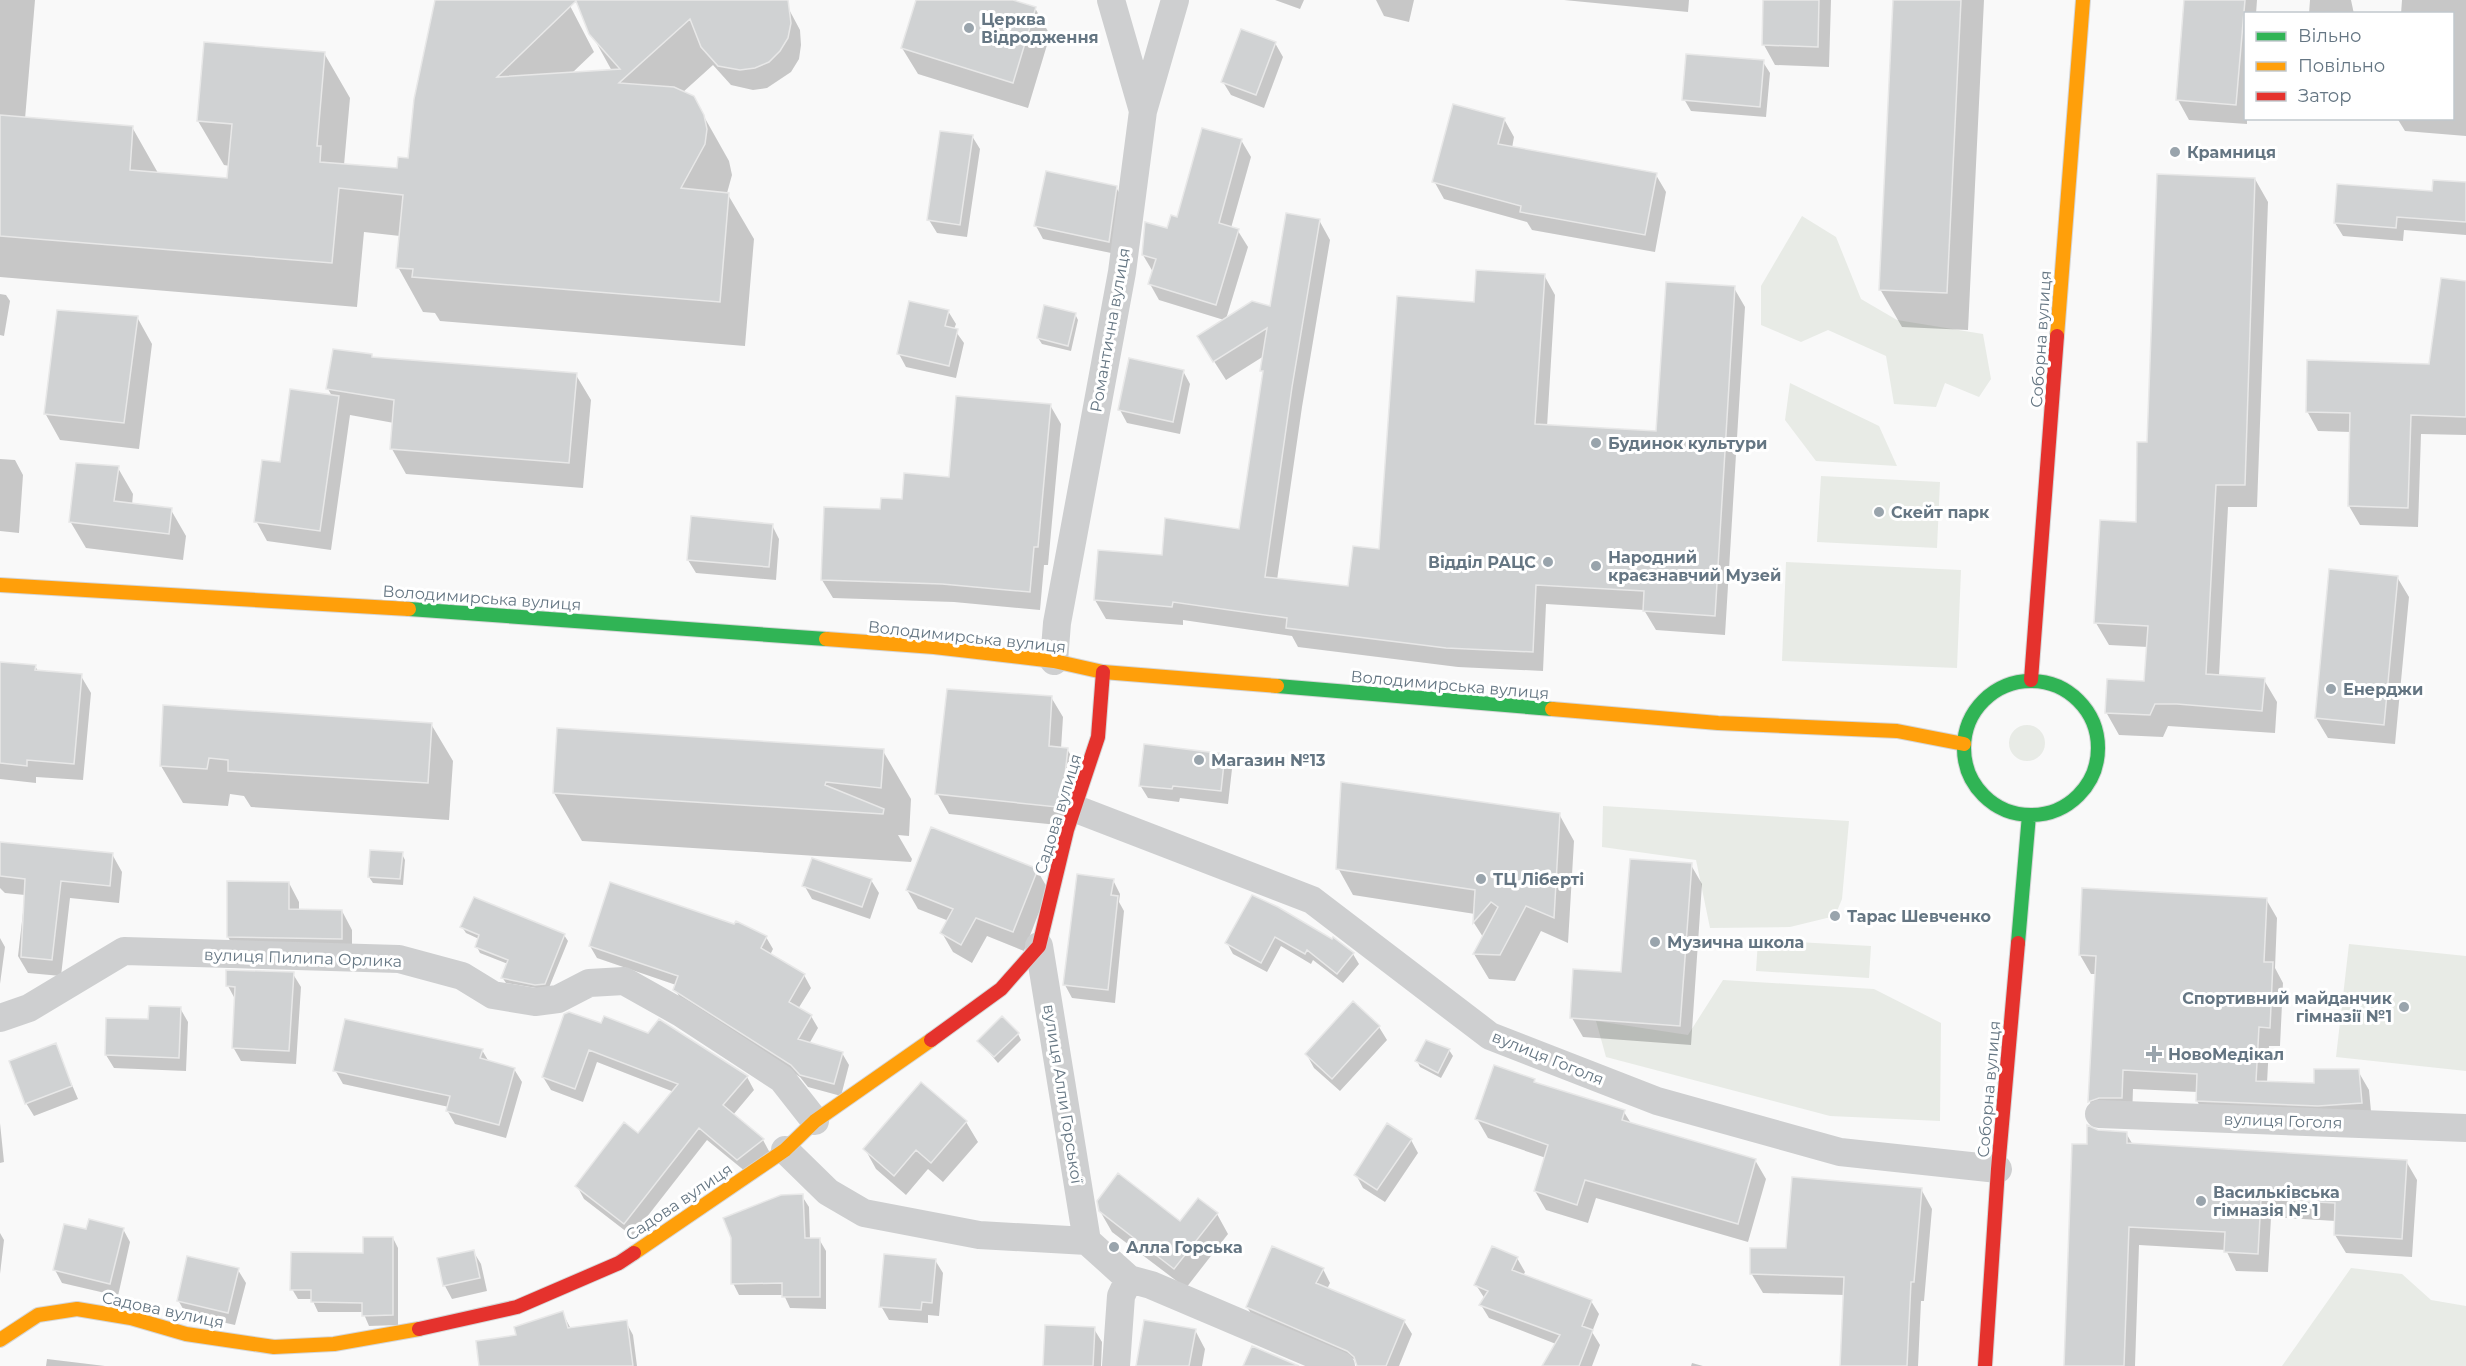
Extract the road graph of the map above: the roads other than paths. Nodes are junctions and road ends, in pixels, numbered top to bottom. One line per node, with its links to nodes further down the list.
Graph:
1 (1112, 0): 4 (street, Романтична вулиця)
2 (1175, 0): 4 (street)
3 (2083, 0): 8 (main road, Соборна вулиця)
4 (1143, 111): 6 (street, Романтична вулиця)
5 (0, 585): 6 (main road, Володимирська вулиця)
6 (1054, 661): 7 (main road, Володимирська вулиця)
7 (1103, 672): 9 (main road, Володимирська вулиця); 10 (main road, Садова вулиця)
8 (2031, 680): 9 (main road); 11 (main road)
9 (1964, 744): 11 (main road)
10 (1076, 809): 12 (main road, Садова вулиця); 18 (street, вулиця Гоголя)
11 (2029, 815): 18 (main road, Соборна вулиця)
12 (1039, 946): 15 (main road, Садова вулиця); 19 (street, вулиця Алли Горської)
13 (0, 1018): 15 (street, вулиця Пилипа Орлика)
14 (2099, 1114): 16 (street, вулиця Гоголя)
15 (815, 1121): 17 (main road, Садова вулиця)
16 (2466, 1128)
17 (785, 1150): 19 (street); 21 (main road, Садова вулиця)
18 (1998, 1169): 24 (main road, Соборна вулиця)
19 (1087, 1241): 20 (street)
20 (1129, 1280): 22 (street); 23 (street)
21 (0, 1340)
22 (1116, 1366)
23 (1341, 1366)
24 (1985, 1366)

